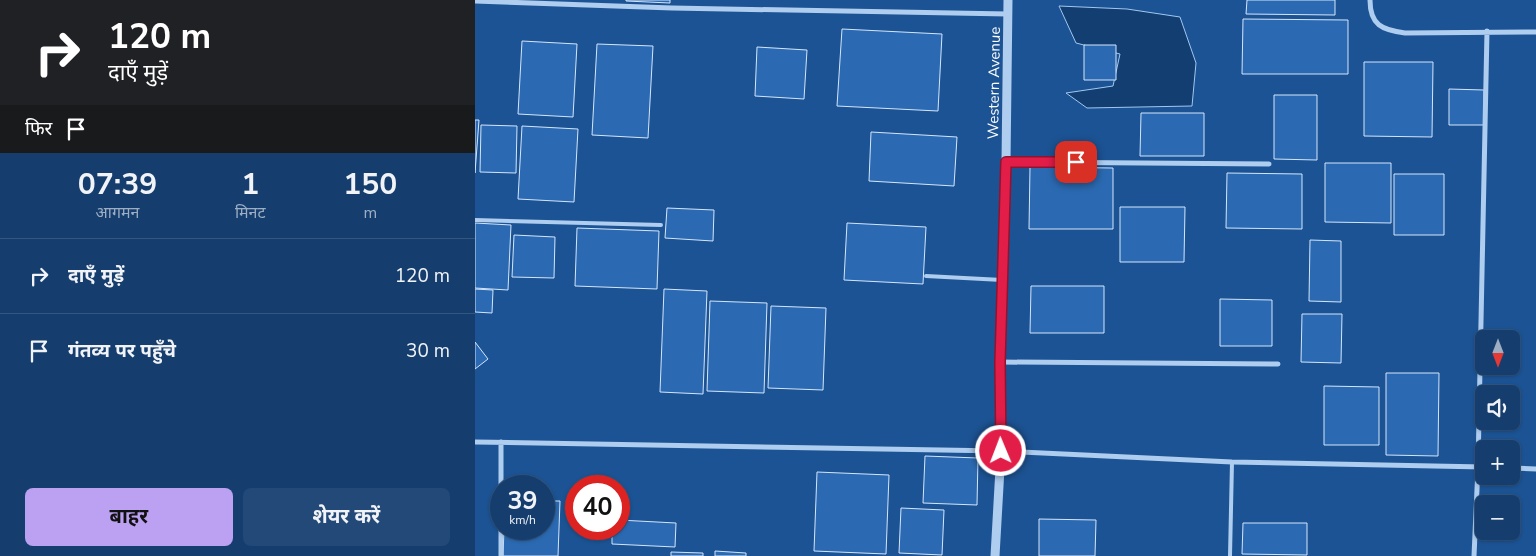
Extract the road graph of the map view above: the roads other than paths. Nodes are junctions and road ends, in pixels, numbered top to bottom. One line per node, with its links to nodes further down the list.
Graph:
1 (1009, 0): 5 (street, Western Avenue)
2 (1370, 0): 6 (street)
3 (475, 1): 4 (street)
4 (522, 1): 5 (street)
5 (1008, 14): 8 (street, Western Avenue)
6 (1487, 31): 7 (street); 16 (street)
7 (1536, 32)
8 (1006, 162): 9 (street); 13 (street, Western Avenue)
9 (1269, 164)
10 (475, 220): 11 (lane)
11 (661, 225)
12 (926, 276): 13 (lane)
13 (1002, 280): 14 (street, Western Avenue)
14 (1000, 362): 15 (street); 19 (street, Western Avenue)
15 (1278, 364)
16 (1481, 440)
17 (475, 442): 18 (street)
18 (501, 442): 19 (street); 24 (street)
19 (1001, 451): 20 (street); 28 (street, Western Avenue)
20 (1232, 462): 21 (street); 29 (lane)
21 (1475, 467)
22 (1520, 468): 23 (street)
23 (1536, 469)
24 (501, 475)
25 (1480, 485): 30 (street)
26 (501, 540): 27 (street)
27 (501, 556)
28 (995, 556)
29 (1230, 556)
30 (1474, 556)

